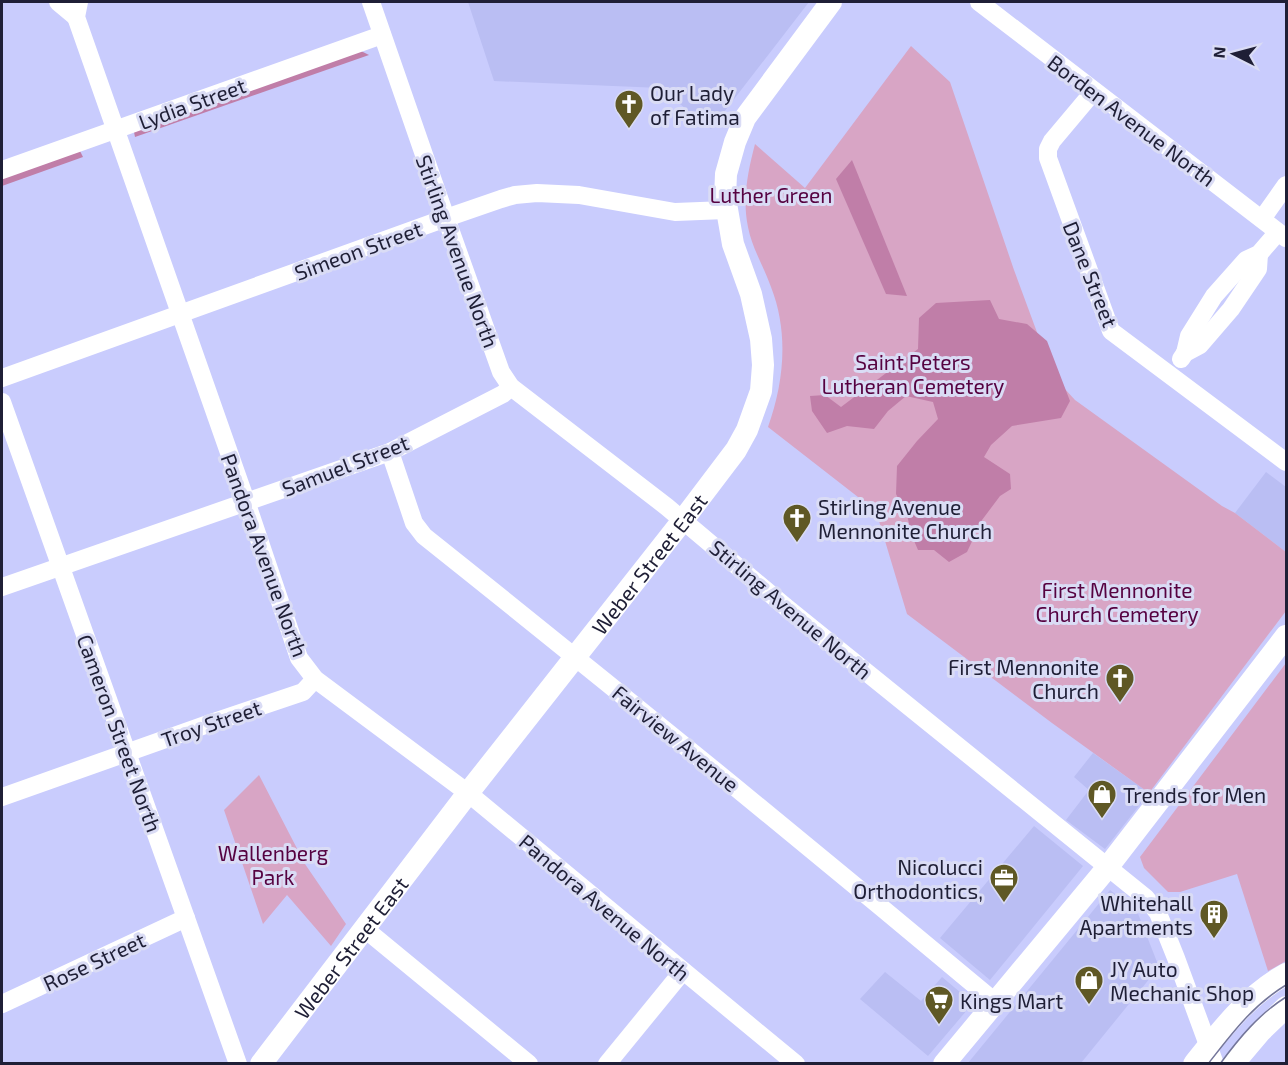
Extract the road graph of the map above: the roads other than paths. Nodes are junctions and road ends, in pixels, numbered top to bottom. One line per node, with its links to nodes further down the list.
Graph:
1 (58, 2): 5 (street)
2 (371, 2): 6 (street, Stirling Avenue North)
3 (831, 2): 11 (main road, Weber Street East)
4 (979, 2): 7 (street, Borden Avenue North)
5 (78, 9): 8 (street, Pandora Avenue North)
6 (382, 35): 8 (street, Lydia Street); 12 (street, Stirling Avenue North)
7 (1094, 91): 13 (street, Borden Avenue North); 16 (street, Dane Street)
8 (116, 130): 9 (street, Lydia Street); 15 (street, Pandora Avenue North)
9 (2, 170)
10 (1287, 185): 13 (street)
11 (726, 210): 12 (street, Simeon Street); 23 (main road, Weber Street East)
12 (446, 218): 15 (street, Simeon Street); 18 (street, Stirling Avenue North)
13 (1262, 219): 14 (street, Borden Avenue North)
14 (1282, 235): 16 (street)
15 (180, 314): 17 (street, Simeon Street); 22 (street, Pandora Avenue North)
16 (1169, 375): 21 (street, Dane Street)
17 (2, 378)
18 (512, 387): 20 (street, Samuel Street); 23 (street, Stirling Avenue North)
19 (2, 402): 24 (street, Cameron Street North)
20 (390, 452): 22 (street, Samuel Street); 27 (street, Fairview Avenue)
21 (1287, 462)
22 (246, 501): 24 (street, Samuel Street); 28 (street, Pandora Avenue North)
23 (683, 520): 27 (main road, Weber Street East); 32 (street, Stirling Avenue North)
24 (60, 567): 25 (street, Samuel Street); 29 (street, Cameron Street North)
25 (2, 587)
26 (1287, 636): 32 (main road)
27 (576, 657): 30 (main road, Weber Street East); 37 (street, Fairview Avenue)
28 (315, 679): 29 (street, Troy Street); 30 (street, Pandora Avenue North)
29 (127, 752): 31 (street, Troy Street); 33 (street, Cameron Street North)
30 (468, 794): 34 (main road, Weber Street East); 35 (street, Pandora Avenue North)
31 (2, 797)
32 (1107, 868): 37 (main road); 40 (street, Stirling Avenue North)
33 (186, 918): 38 (street, Rose Street); 41 (street, Cameron Street North)
34 (364, 929): 42 (main road, Weber Street East); 43 (street)
35 (683, 971): 44 (street); 45 (street, Pandora Avenue North)
36 (1287, 974): 40 (main road)
37 (995, 1002): 46 (main road)
38 (2, 1004)
39 (1287, 1007): 48 (main road)
40 (1211, 1054): 47 (main road)
41 (238, 1064)
42 (261, 1064)
43 (529, 1064)
44 (607, 1064)
45 (796, 1064)
46 (944, 1064)
47 (1194, 1064)
48 (1233, 1064)

